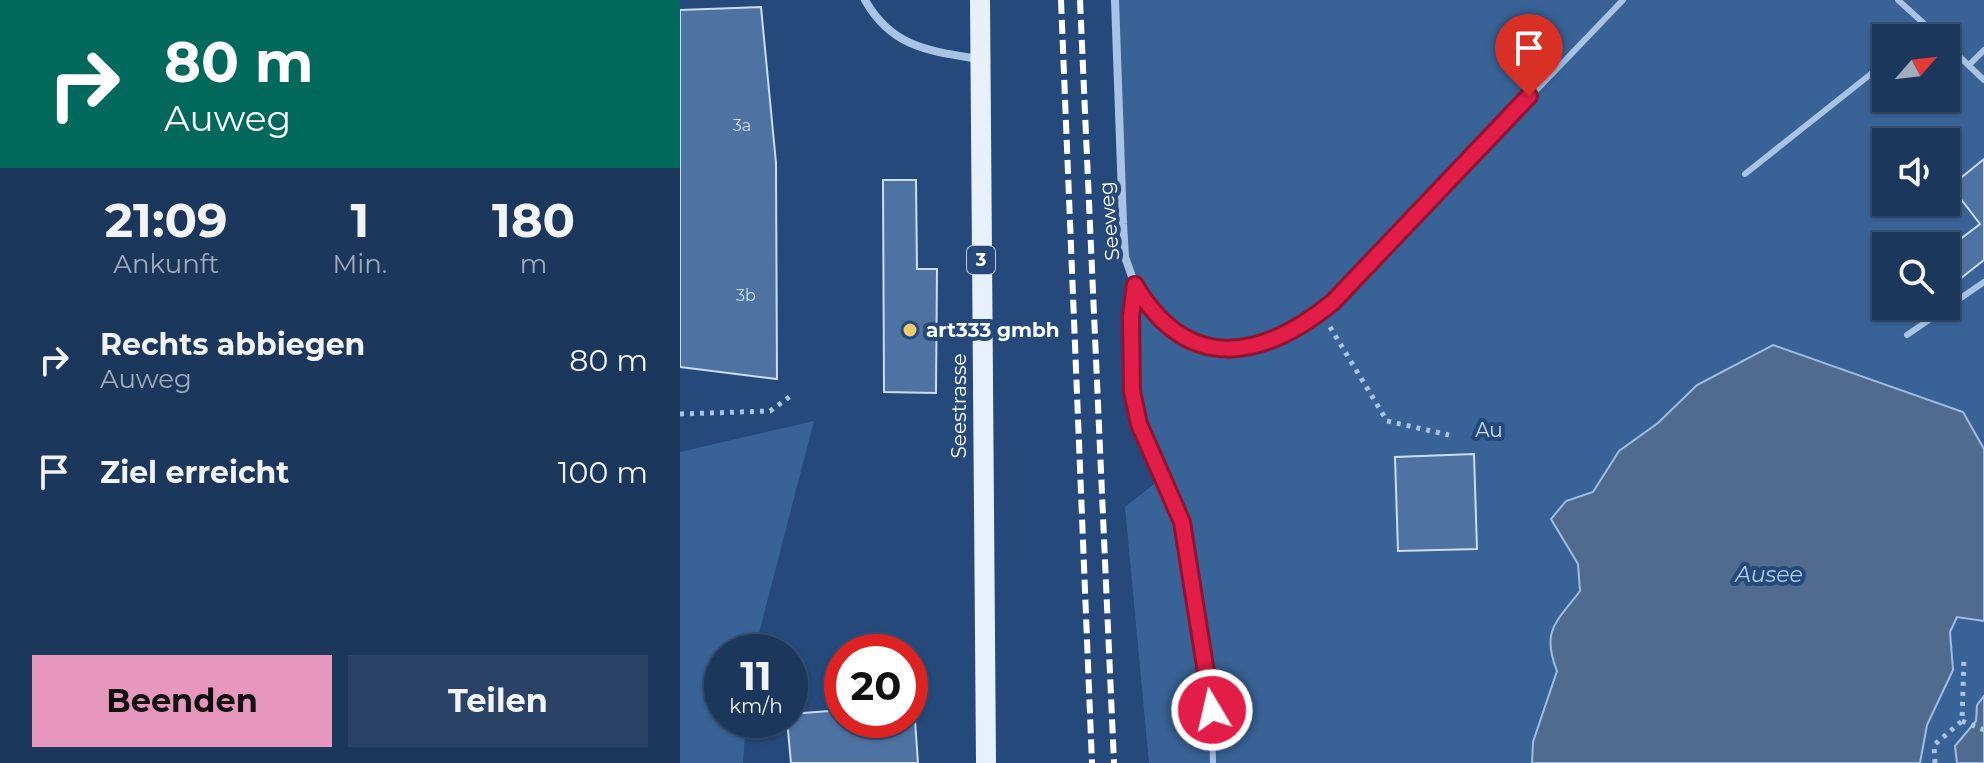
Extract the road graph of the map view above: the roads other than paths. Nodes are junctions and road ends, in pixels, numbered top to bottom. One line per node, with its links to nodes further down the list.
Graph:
1 (865, 0): 9 (street)
2 (980, 0): 9 (main road, Seestrasse / 3)
3 (1115, 0): 15 (street, Seeweg)
4 (1623, 0): 15 (lane)
5 (1898, 0): 6 (lane)
6 (1925, 24)
7 (1984, 50): 10 (lane)
8 (1960, 57): 10 (lane)
9 (980, 59): 17 (main road, Seestrasse / 3)
10 (1969, 65): 12 (lane)
11 (1872, 73): 13 (lane)
12 (1984, 80)
13 (1745, 174)
14 (1984, 282): 16 (lane)
15 (1135, 285): 18 (lane, Seeweg)
16 (1907, 335)
17 (986, 763)
18 (1213, 763)

